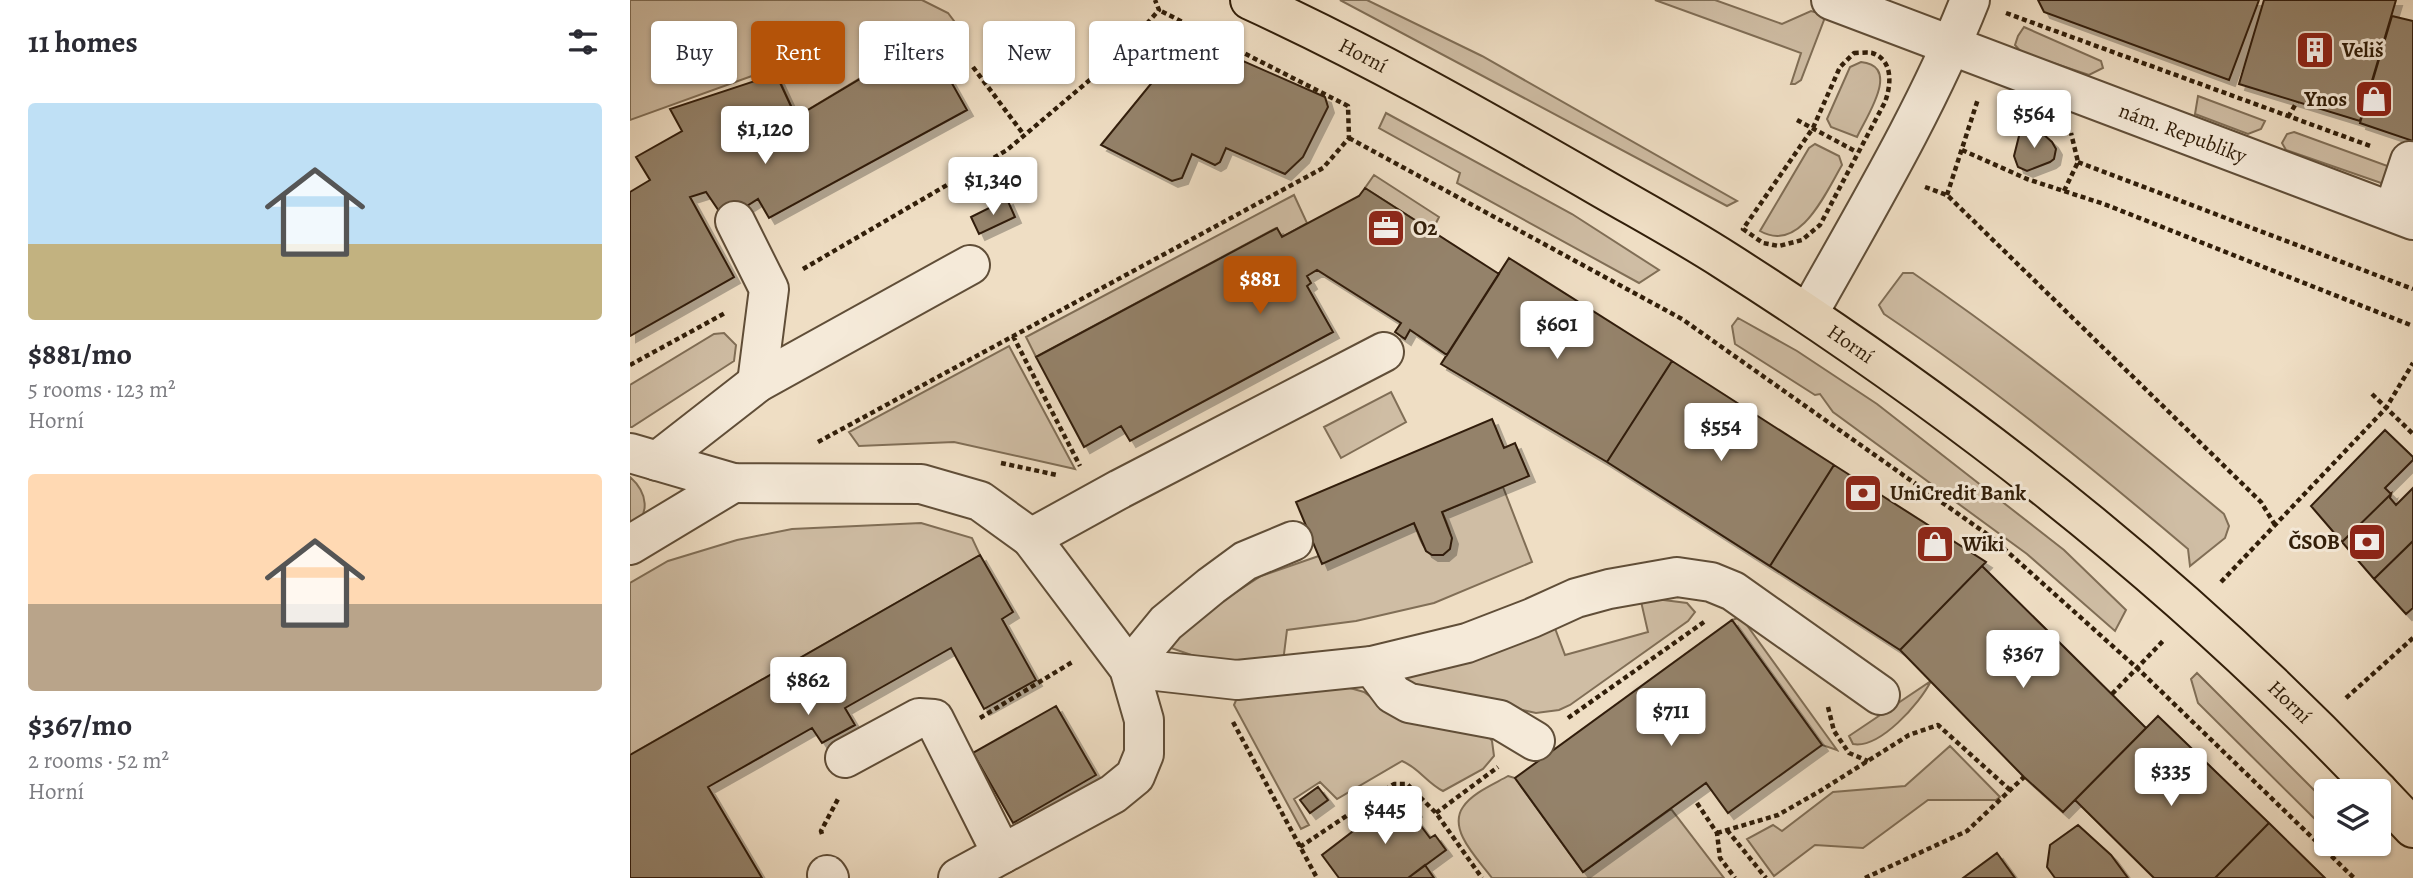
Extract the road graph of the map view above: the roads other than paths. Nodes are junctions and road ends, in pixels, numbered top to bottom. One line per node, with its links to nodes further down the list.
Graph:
1 (1250, 0): 9 (main road, Horní)
2 (1842, 4): 4 (street, nám. Republiky)
3 (1982, 5): 4 (street)
4 (1952, 46): 6 (street, nám. Republiky); 9 (street)
5 (2410, 161): 6 (street)
6 (2403, 216)
7 (736, 221): 11 (street)
8 (970, 265): 11 (street)
9 (1808, 314): 22 (main road, Horní)
10 (1384, 352): 14 (street)
11 (757, 383): 12 (street)
12 (644, 457): 13 (street)
13 (733, 483): 14 (street); 16 (street)
14 (1031, 538): 18 (street)
15 (1293, 541): 18 (street)
16 (630, 545)
17 (1372, 666): 18 (street); 19 (street); 20 (street)
18 (1129, 668): 25 (street)
19 (1880, 695)
20 (1535, 741)
21 (845, 758): 25 (street)
22 (2367, 779)
23 (2391, 805): 24 (main road, Horní)
24 (2413, 828)
25 (1002, 854): 26 (street)
26 (958, 878)

